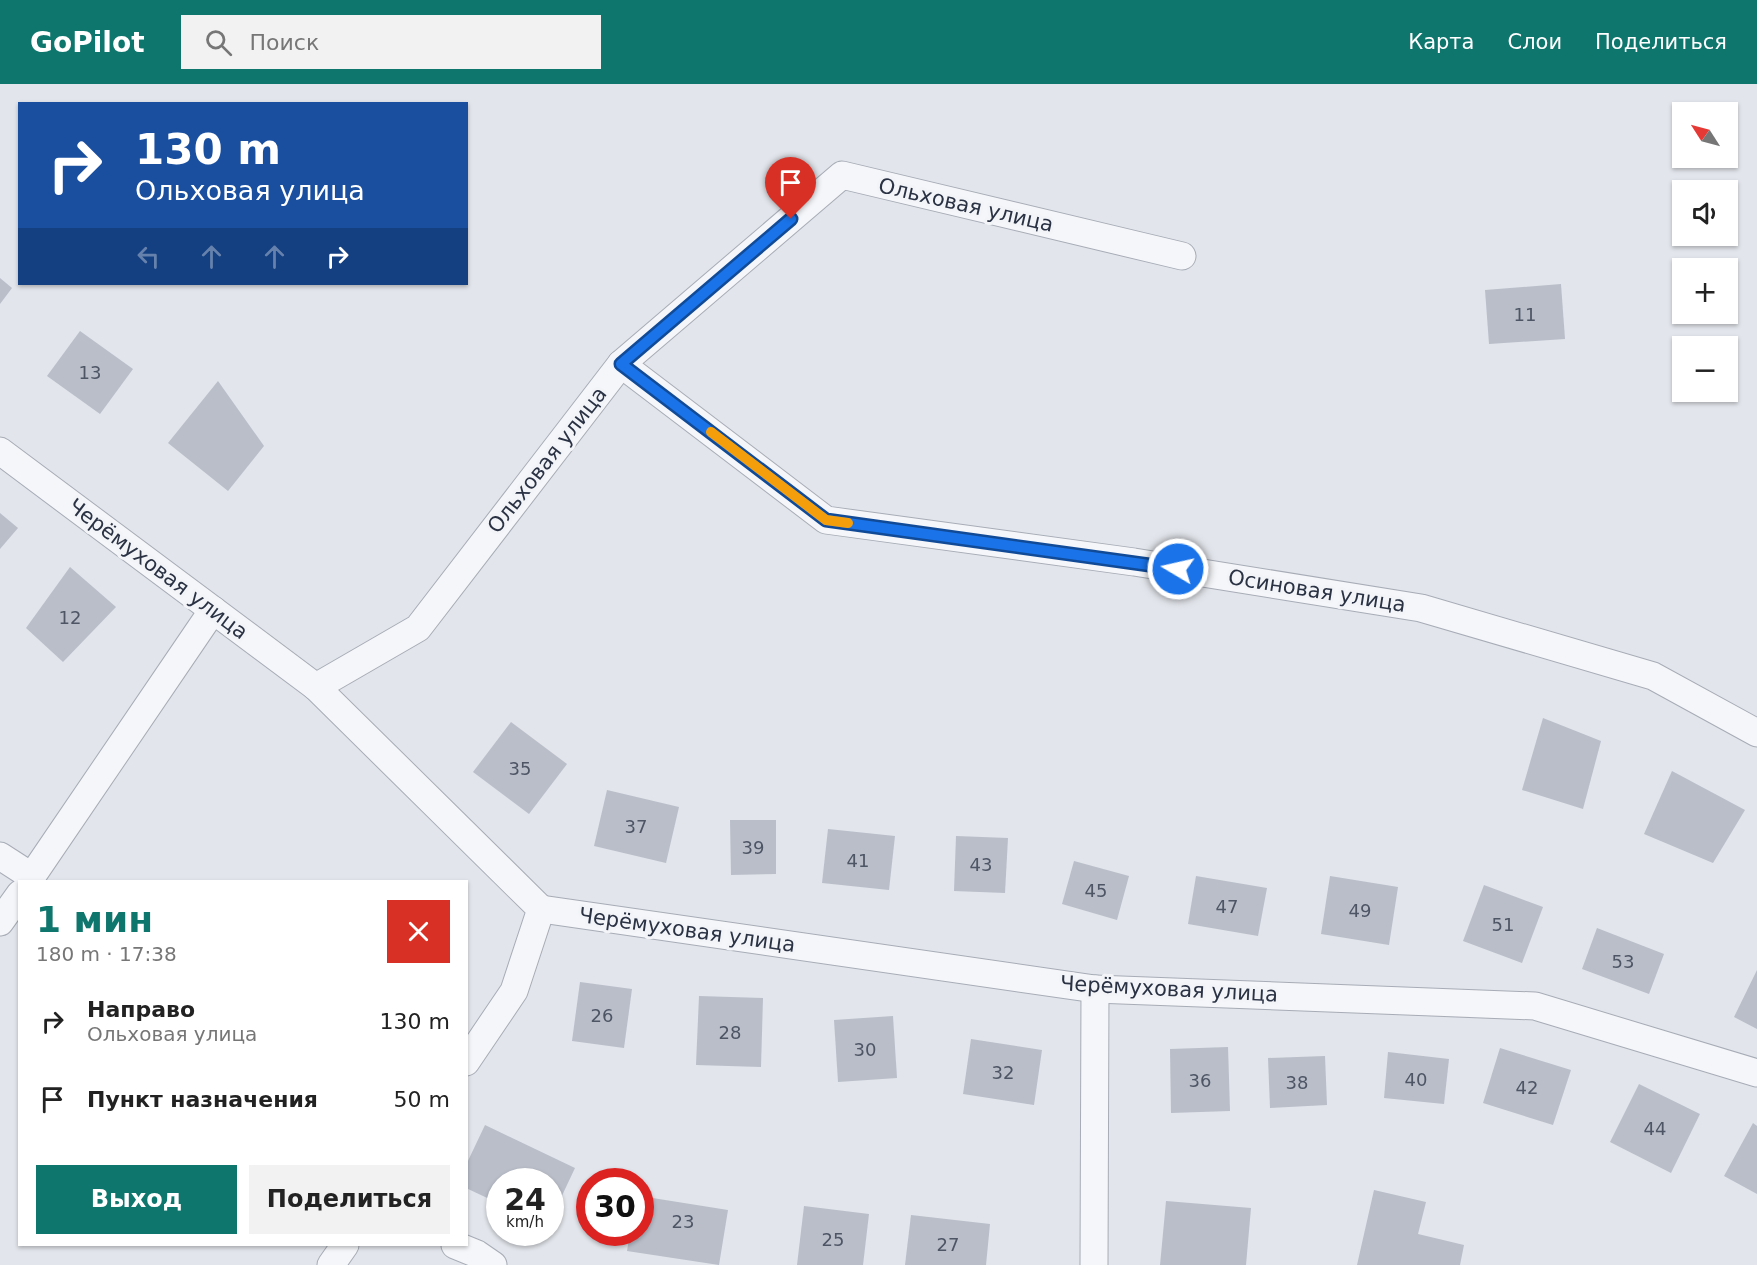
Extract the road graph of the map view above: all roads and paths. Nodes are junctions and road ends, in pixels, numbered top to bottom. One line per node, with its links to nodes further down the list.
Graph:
1 (1182, 256): 2 (street, Ольховая улица)
2 (621, 364): 5 (street, Ольховая улица); 6 (street, Осиновая улица)
3 (0, 451): 4 (street, Черёмуховая улица)
4 (213, 610): 5 (street, Черёмуховая улица); 9 (street)
5 (316, 687): 11 (street, Черёмуховая улица)
6 (1757, 733)
7 (0, 856): 8 (street)
8 (22, 880)
9 (29, 880)
10 (18, 896): 12 (street)
11 (541, 909): 13 (street, Черёмуховая улица); 14 (street)
12 (0, 922)
13 (1095, 989): 15 (street, Черёмуховая улица); 20 (street)
14 (468, 1059)
15 (1757, 1073)
16 (344, 1246): 18 (street)
17 (457, 1246): 19 (street)
18 (331, 1265)
19 (493, 1265)
20 (1094, 1265)

